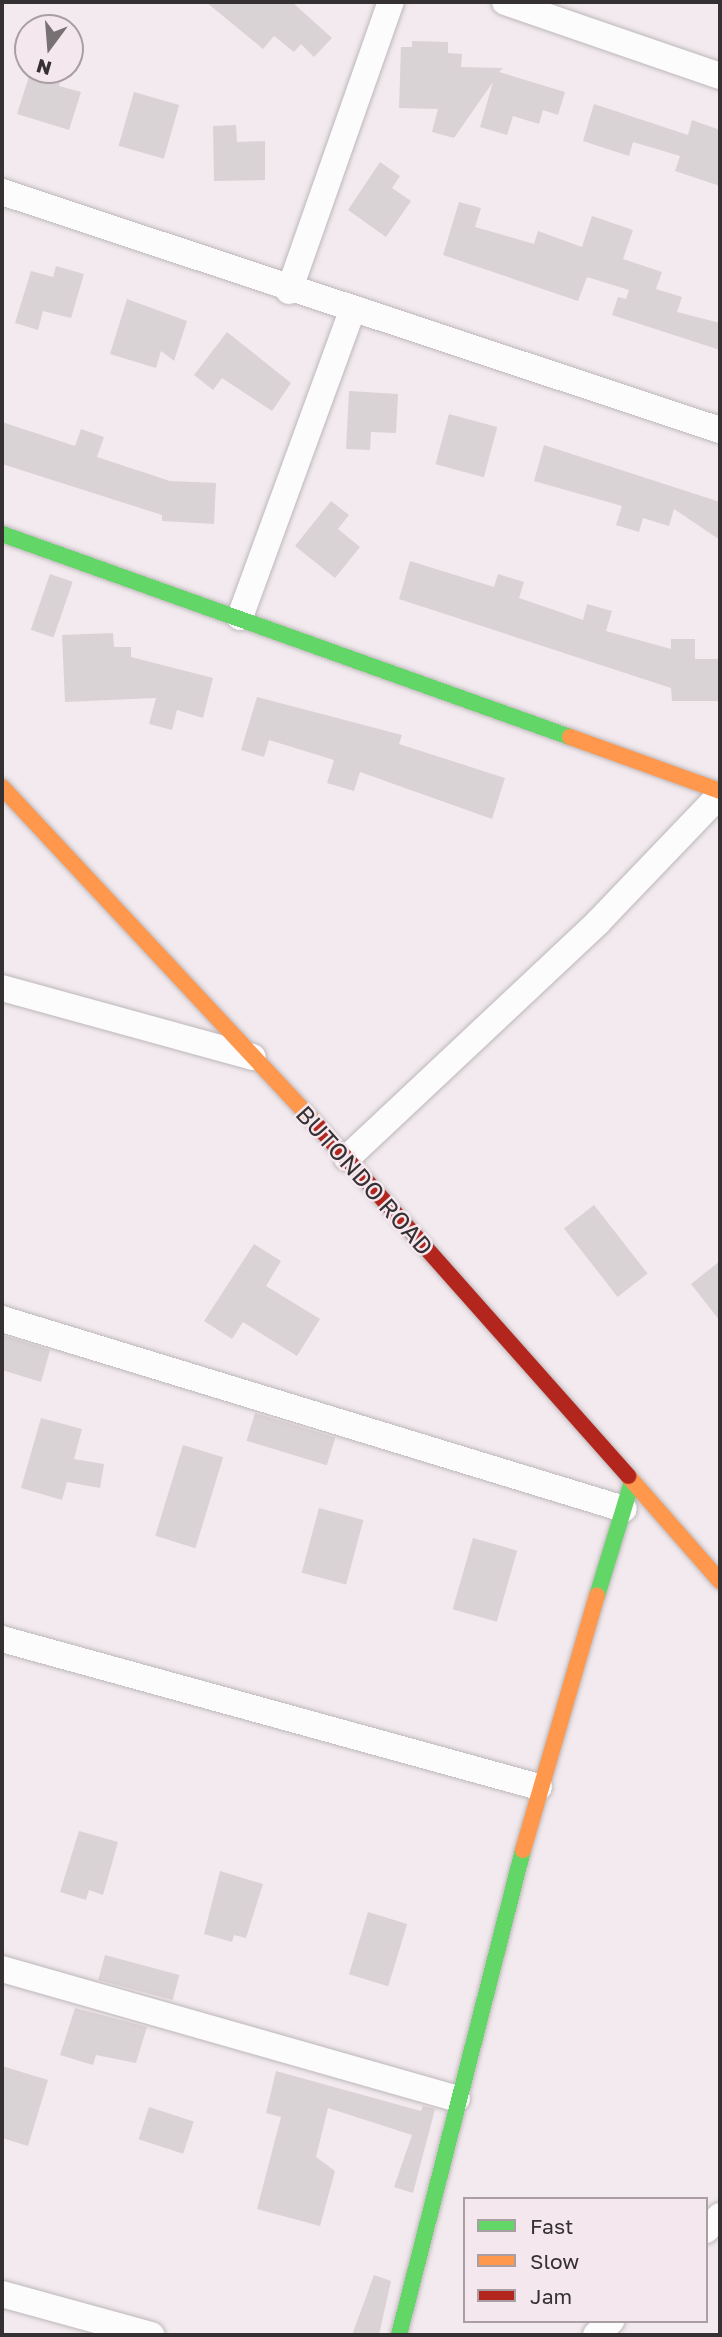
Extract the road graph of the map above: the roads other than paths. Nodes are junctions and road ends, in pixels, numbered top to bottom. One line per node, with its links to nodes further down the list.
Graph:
1 (391, 2): 5 (street)
2 (518, 4): 3 (street)
3 (720, 76)
4 (2, 192): 5 (street)
5 (289, 291): 6 (street)
6 (352, 311): 7 (street); 9 (street)
7 (720, 430)
8 (2, 534): 9 (street)
9 (240, 617): 11 (street)
10 (2, 787): 13 (street, BUTONDO ROAD)
11 (720, 793): 14 (street)
12 (2, 988): 13 (street)
13 (254, 1057): 14 (street, BUTONDO ROAD)
14 (347, 1158): 16 (street, BUTONDO ROAD)
15 (2, 1320): 16 (street)
16 (628, 1497): 17 (street, BUTONDO ROAD); 19 (street)
17 (720, 1581)
18 (2, 1639): 19 (street)
19 (540, 1787): 21 (street)
20 (2, 1969): 21 (street)
21 (457, 2099): 25 (street)
22 (2, 2294): 24 (street)
23 (609, 2323): 26 (street)
24 (151, 2335)
25 (399, 2335)
26 (596, 2335)

